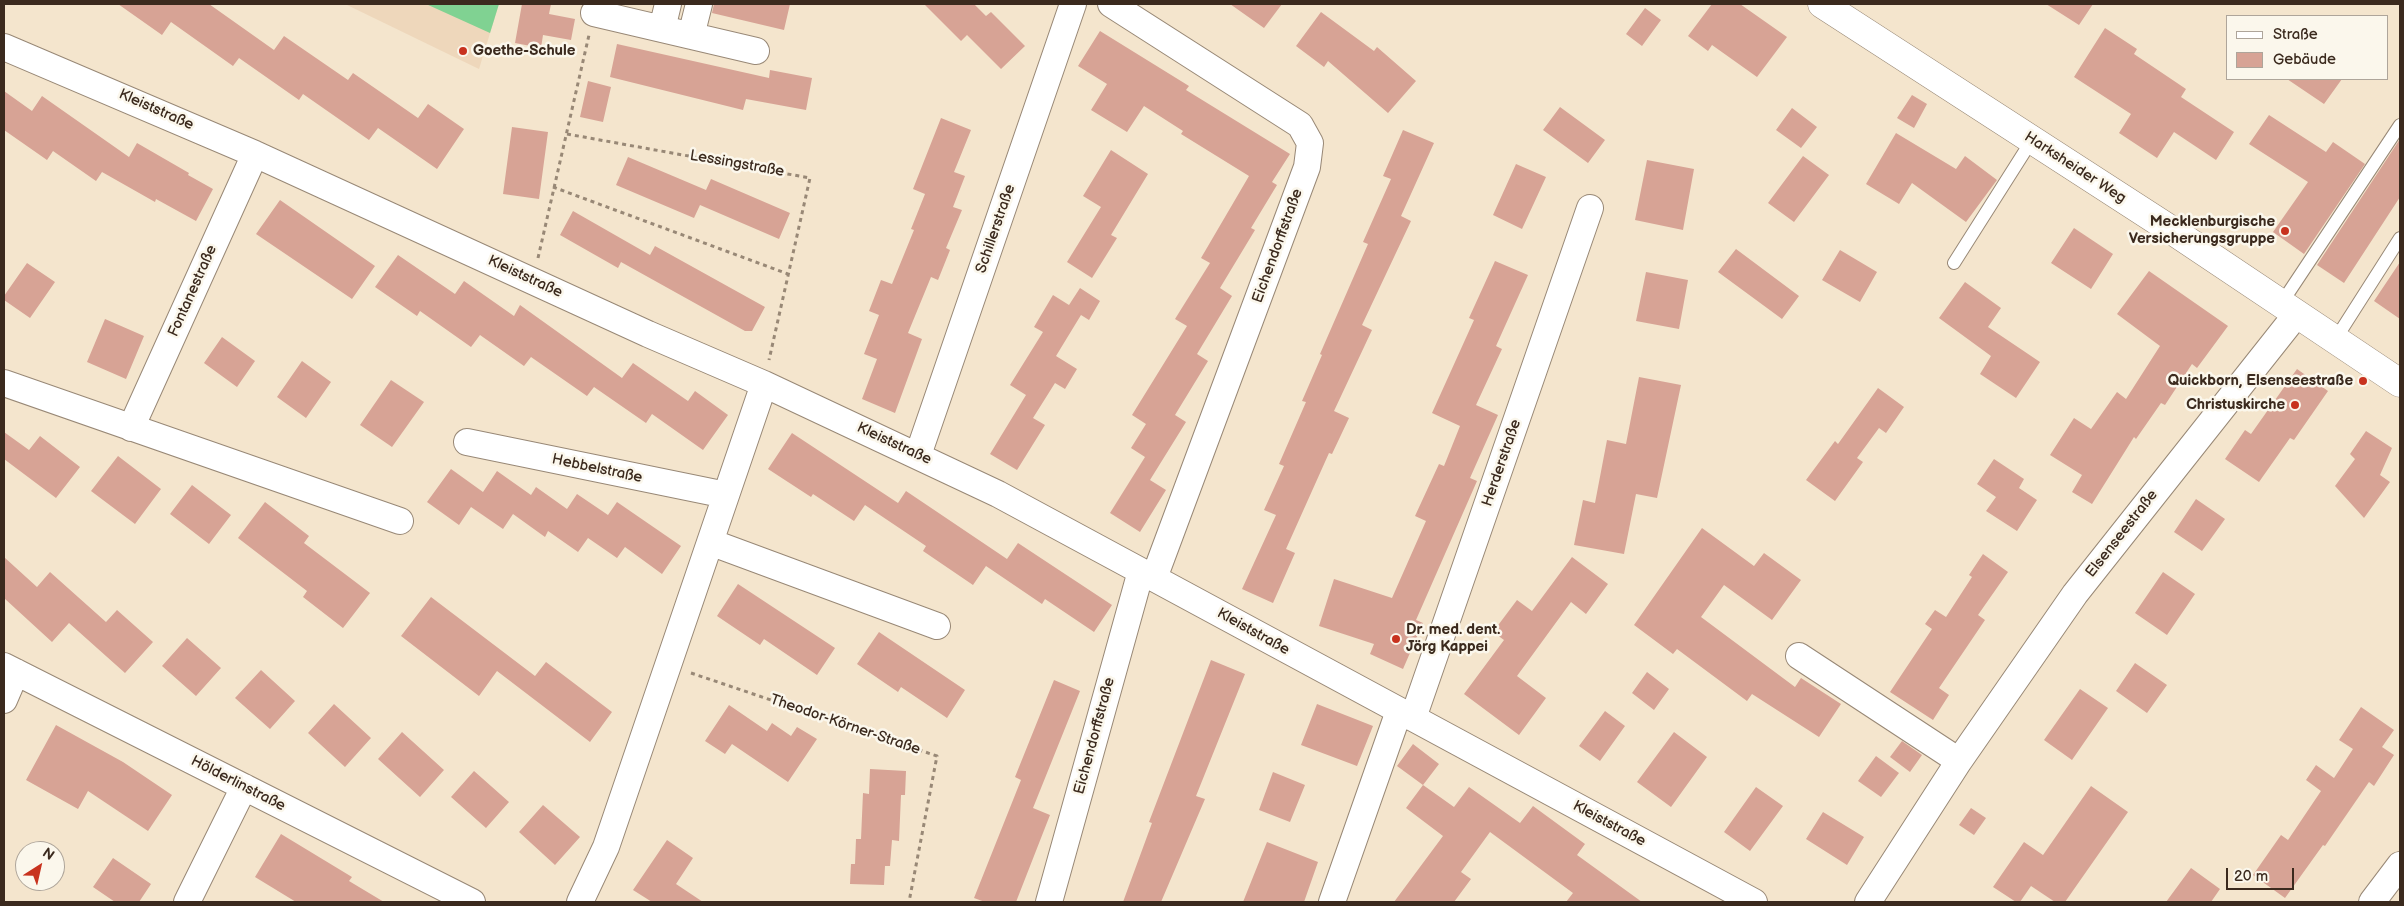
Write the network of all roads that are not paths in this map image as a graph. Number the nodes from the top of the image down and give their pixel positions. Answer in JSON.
{"nodes":[{"id":1,"x":668,"y":4,"type":"edge"},
{"id":2,"x":699,"y":4,"type":"edge"},
{"id":3,"x":1073,"y":4,"type":"edge"},
{"id":4,"x":1111,"y":4,"type":"edge"},
{"id":5,"x":1822,"y":4,"type":"edge"},
{"id":6,"x":594,"y":13,"type":"road end"},
{"id":7,"x":662,"y":29,"type":"junction"},
{"id":8,"x":691,"y":36,"type":"junction"},
{"id":9,"x":4,"y":47,"type":"edge"},
{"id":10,"x":756,"y":51,"type":"dead end"},
{"id":11,"x":2400,"y":125,"type":"edge"},
{"id":12,"x":2032,"y":140,"type":"junction"},
{"id":13,"x":255,"y":154,"type":"junction"},
{"id":14,"x":1590,"y":208,"type":"dead end"},
{"id":15,"x":2400,"y":238,"type":"edge"},
{"id":16,"x":1954,"y":263,"type":"dead end"},
{"id":17,"x":2288,"y":309,"type":"junction"},
{"id":18,"x":2335,"y":340,"type":"junction"},
{"id":19,"x":4,"y":383,"type":"edge"},
{"id":20,"x":2400,"y":383,"type":"edge"},
{"id":21,"x":764,"y":384,"type":"junction"},
{"id":22,"x":131,"y":428,"type":"junction"},
{"id":23,"x":467,"y":442,"type":"dead end"},
{"id":24,"x":918,"y":455,"type":"junction"},
{"id":25,"x":726,"y":495,"type":"junction"},
{"id":26,"x":400,"y":521,"type":"dead end"},
{"id":27,"x":710,"y":542,"type":"junction"},
{"id":28,"x":1147,"y":574,"type":"junction"},
{"id":29,"x":937,"y":626,"type":"dead end"},
{"id":30,"x":1799,"y":656,"type":"dead end"},
{"id":31,"x":10,"y":669,"type":"edge"},
{"id":32,"x":4,"y":700,"type":"edge"},
{"id":33,"x":1406,"y":715,"type":"junction"},
{"id":34,"x":1959,"y":761,"type":"junction"},
{"id":35,"x":244,"y":787,"type":"junction"},
{"id":36,"x":2400,"y":865,"type":"edge"},
{"id":37,"x":187,"y":902,"type":"edge"},
{"id":38,"x":472,"y":902,"type":"edge"},
{"id":39,"x":580,"y":902,"type":"edge"},
{"id":40,"x":1049,"y":902,"type":"edge"},
{"id":41,"x":1332,"y":902,"type":"edge"},
{"id":42,"x":1754,"y":902,"type":"edge"},
{"id":43,"x":1868,"y":902,"type":"edge"},
{"id":44,"x":2372,"y":902,"type":"edge"}],
"edges":[{"from":1,"to":7,"type":"street"},
{"from":2,"to":8,"type":"street"},
{"from":3,"to":24,"type":"street","name":"Schillerstraße"},
{"from":4,"to":28,"type":"street","name":"Eichendorffstraße"},
{"from":5,"to":12,"type":"main road","name":"Harksheider Weg"},
{"from":6,"to":7,"type":"street"},
{"from":7,"to":8,"type":"street"},
{"from":8,"to":10,"type":"street"},
{"from":9,"to":13,"type":"street","name":"Kleiststraße"},
{"from":11,"to":17,"type":"lane"},
{"from":12,"to":16,"type":"lane"},
{"from":12,"to":17,"type":"main road","name":"Harksheider Weg"},
{"from":13,"to":21,"type":"street","name":"Kleiststraße"},
{"from":13,"to":22,"type":"street","name":"Fontanestraße"},
{"from":14,"to":33,"type":"street","name":"Herderstraße"},
{"from":15,"to":18,"type":"lane"},
{"from":17,"to":18,"type":"main road","name":"Harksheider Weg"},
{"from":17,"to":34,"type":"street","name":"Elsenseestraße"},
{"from":18,"to":20,"type":"main road","name":"Harksheider Weg"},
{"from":19,"to":22,"type":"street"},
{"from":21,"to":24,"type":"street","name":"Kleiststraße"},
{"from":21,"to":25,"type":"street"},
{"from":22,"to":26,"type":"street"},
{"from":23,"to":25,"type":"street","name":"Hebbelstraße"},
{"from":24,"to":28,"type":"street","name":"Kleiststraße"},
{"from":25,"to":27,"type":"street"},
{"from":27,"to":29,"type":"street"},
{"from":27,"to":39,"type":"street"},
{"from":28,"to":33,"type":"street","name":"Kleiststraße"},
{"from":28,"to":40,"type":"street","name":"Eichendorffstraße"},
{"from":30,"to":34,"type":"street"},
{"from":31,"to":32,"type":"street"},
{"from":31,"to":35,"type":"street","name":"Hölderlinstraße"},
{"from":33,"to":41,"type":"street","name":"Herderstraße"},
{"from":33,"to":42,"type":"street","name":"Kleiststraße"},
{"from":34,"to":43,"type":"street","name":"Elsenseestraße"},
{"from":35,"to":37,"type":"street"},
{"from":35,"to":38,"type":"street","name":"Hölderlinstraße"},
{"from":36,"to":44,"type":"street"}]}
